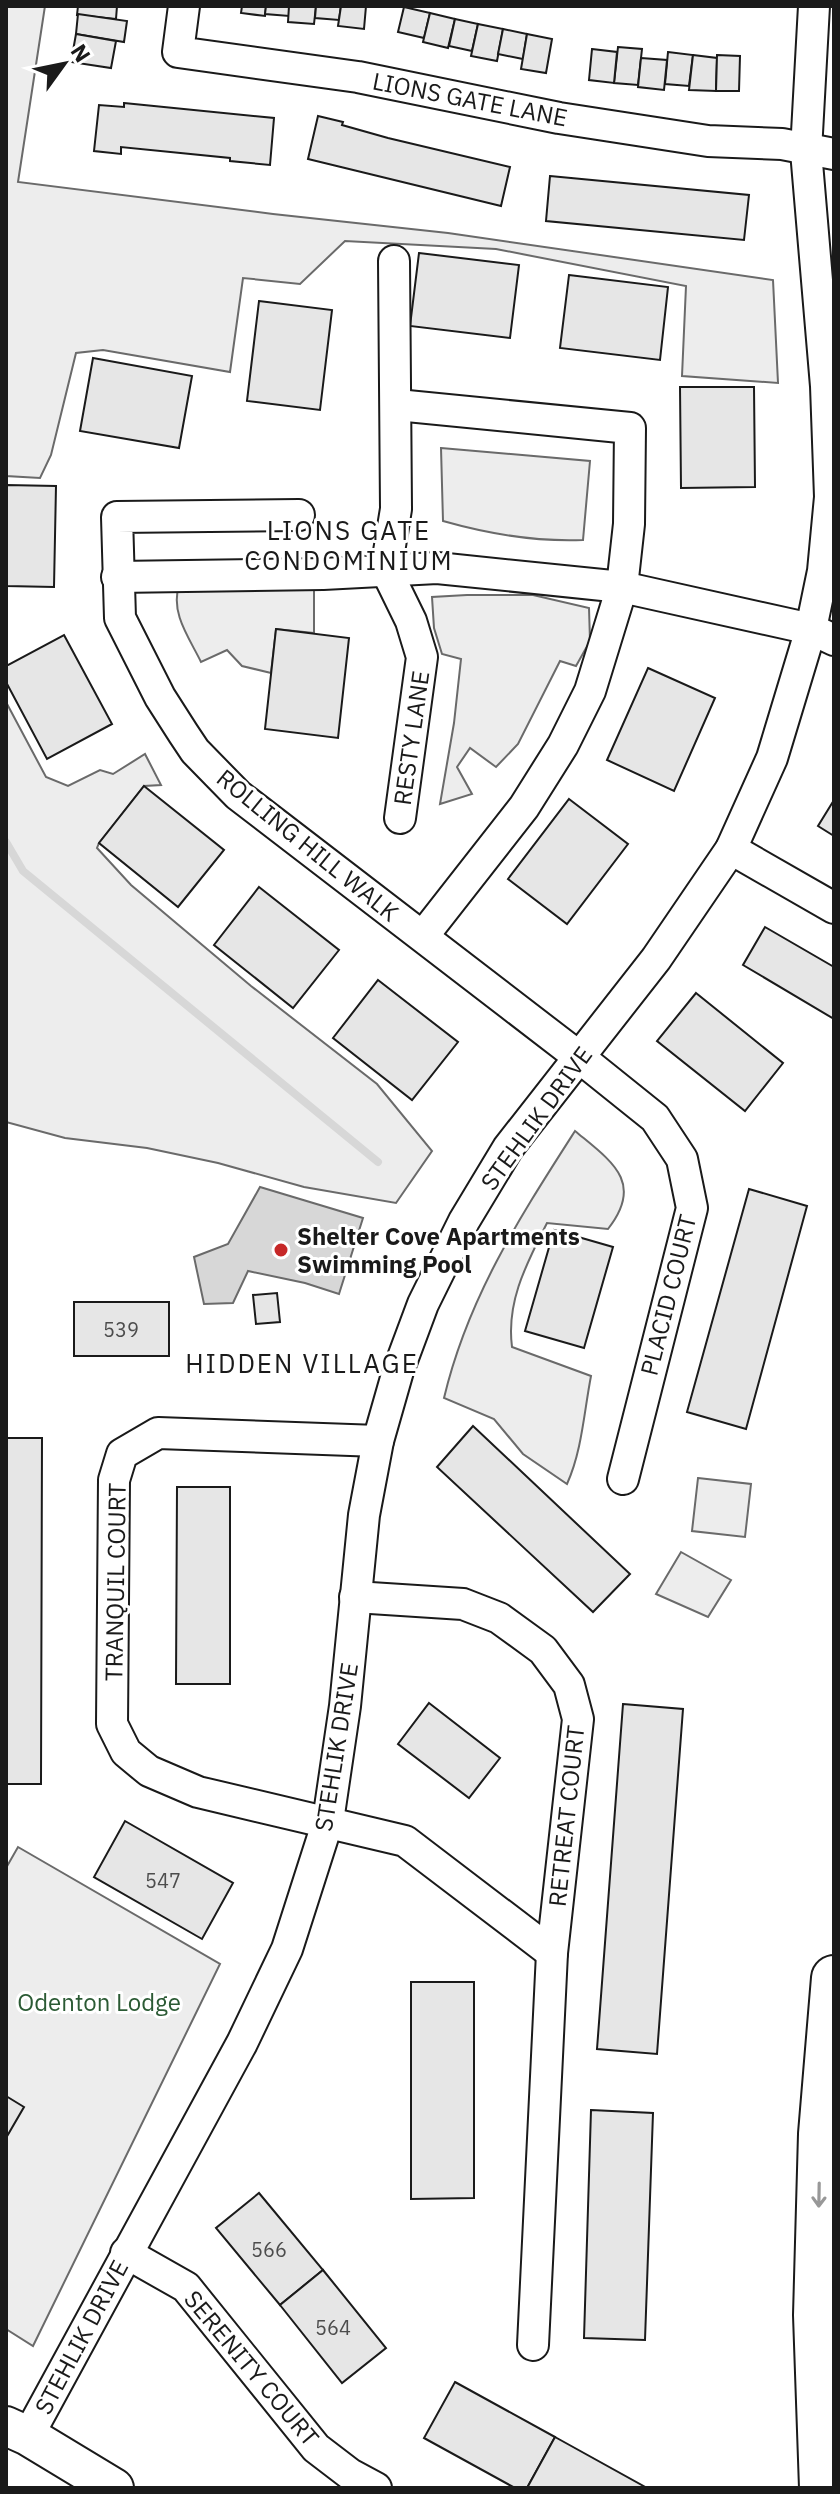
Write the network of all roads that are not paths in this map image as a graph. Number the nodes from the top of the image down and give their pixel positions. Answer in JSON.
{"nodes":[{"id":1,"x":184,"y":6,"type":"edge"},
{"id":2,"x":814,"y":6,"type":"edge"},
{"id":3,"x":820,"y":152,"type":"edge"},
{"id":4,"x":394,"y":261,"type":"dead end"},
{"id":5,"x":830,"y":386,"type":"edge"},
{"id":6,"x":397,"y":405,"type":"junction"},
{"id":7,"x":299,"y":515,"type":"dead end"},
{"id":8,"x":386,"y":570,"type":"junction"},
{"id":9,"x":117,"y":577,"type":"junction"},
{"id":10,"x":622,"y":587,"type":"junction"},
{"id":11,"x":823,"y":634,"type":"edge"},
{"id":12,"x":400,"y":818,"type":"dead end"},
{"id":13,"x":731,"y":849,"type":"junction"},
{"id":14,"x":834,"y":908,"type":"edge"},
{"id":15,"x":423,"y":936,"type":"junction"},
{"id":16,"x":579,"y":1057,"type":"junction"},
{"id":17,"x":378,"y":1441,"type":"junction"},
{"id":18,"x":623,"y":1479,"type":"dead end"},
{"id":19,"x":355,"y":1597,"type":"junction"},
{"id":20,"x":328,"y":1821,"type":"junction"},
{"id":21,"x":552,"y":1953,"type":"junction"},
{"id":22,"x":834,"y":1978,"type":"edge"},
{"id":23,"x":126,"y":2253,"type":"junction"},
{"id":24,"x":533,"y":2345,"type":"dead end"},
{"id":25,"x":17,"y":2431,"type":"edge"},
{"id":26,"x":114,"y":2488,"type":"edge"},
{"id":27,"x":376,"y":2488,"type":"edge"},
{"id":28,"x":822,"y":2488,"type":"edge"}],
"edges":[{"from":1,"to":3,"type":"street","name":"LIONS GATE LANE"},
{"from":2,"to":3,"type":"street","name":"STEHLIK DRIVE"},
{"from":3,"to":5,"type":"street","name":"STEHLIK DRIVE"},
{"from":4,"to":6,"type":"street"},
{"from":5,"to":11,"type":"street","name":"STEHLIK DRIVE"},
{"from":6,"to":8,"type":"street"},
{"from":6,"to":10,"type":"street"},
{"from":7,"to":9,"type":"street","name":"ROLLING HILL WALK"},
{"from":8,"to":9,"type":"street"},
{"from":8,"to":10,"type":"street"},
{"from":8,"to":12,"type":"street","name":"RESTY LANE"},
{"from":9,"to":15,"type":"street","name":"ROLLING HILL WALK"},
{"from":10,"to":11,"type":"street"},
{"from":10,"to":15,"type":"street"},
{"from":11,"to":13,"type":"street","name":"STEHLIK DRIVE"},
{"from":13,"to":14,"type":"street"},
{"from":13,"to":16,"type":"street","name":"STEHLIK DRIVE"},
{"from":15,"to":16,"type":"street","name":"ROLLING HILL WALK"},
{"from":16,"to":17,"type":"street","name":"STEHLIK DRIVE"},
{"from":16,"to":18,"type":"street","name":"PLACID COURT"},
{"from":17,"to":19,"type":"street","name":"STEHLIK DRIVE"},
{"from":17,"to":20,"type":"street","name":"TRANQUIL COURT"},
{"from":19,"to":20,"type":"street","name":"STEHLIK DRIVE"},
{"from":19,"to":21,"type":"street","name":"RETREAT COURT"},
{"from":20,"to":21,"type":"street","name":"RETREAT COURT"},
{"from":20,"to":23,"type":"street","name":"STEHLIK DRIVE"},
{"from":21,"to":24,"type":"street","name":"RETREAT COURT"},
{"from":22,"to":28,"type":"highway","one_way":true},
{"from":23,"to":25,"type":"street","name":"STEHLIK DRIVE"},
{"from":23,"to":27,"type":"street","name":"SERENITY COURT"},
{"from":25,"to":26,"type":"main road"}]}
